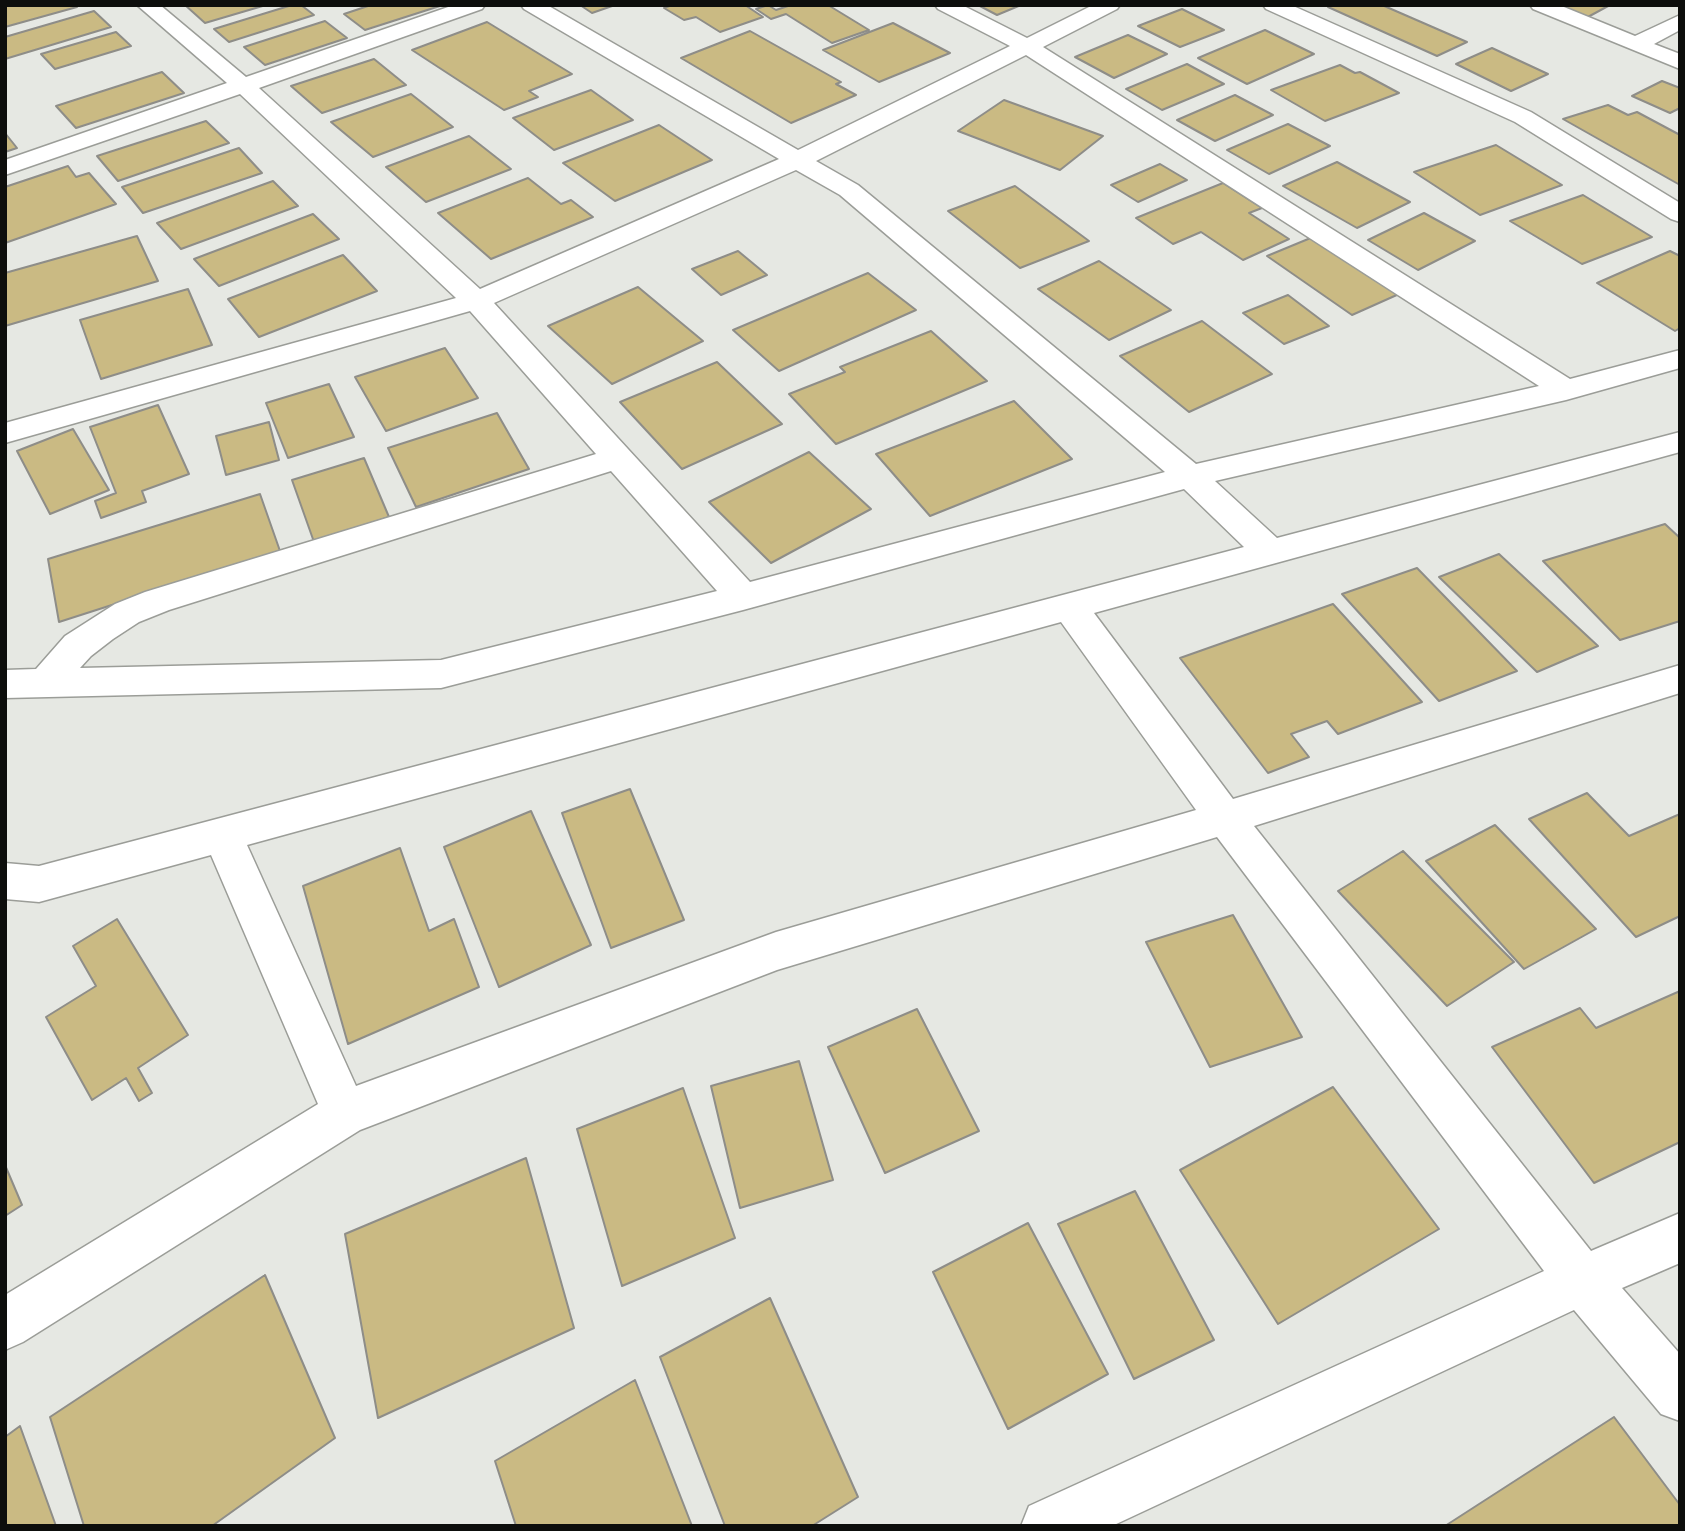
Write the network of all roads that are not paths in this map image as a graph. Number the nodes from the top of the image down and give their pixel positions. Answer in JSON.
{"nodes":[{"id":1,"x":146,"y":5,"type":"edge"},
{"id":2,"x":475,"y":5,"type":"edge"},
{"id":3,"x":531,"y":5,"type":"edge"},
{"id":4,"x":945,"y":5,"type":"edge"},
{"id":5,"x":1110,"y":5,"type":"edge"},
{"id":6,"x":1273,"y":5,"type":"edge"},
{"id":7,"x":1540,"y":5,"type":"edge"},
{"id":8,"x":1680,"y":21,"type":"edge"},
{"id":9,"x":1637,"y":44,"type":"junction"},
{"id":10,"x":1027,"y":46,"type":"junction"},
{"id":11,"x":1680,"y":62,"type":"edge"},
{"id":12,"x":245,"y":87,"type":"junction"},
{"id":13,"x":799,"y":160,"type":"junction"},
{"id":14,"x":5,"y":168,"type":"edge"},
{"id":15,"x":1680,"y":214,"type":"edge"},
{"id":16,"x":476,"y":301,"type":"junction"},
{"id":17,"x":1680,"y":359,"type":"edge"},
{"id":18,"x":1566,"y":390,"type":"junction"},
{"id":19,"x":9,"y":425,"type":"edge"},
{"id":20,"x":1680,"y":442,"type":"edge"},
{"id":21,"x":617,"y":458,"type":"junction"},
{"id":22,"x":1189,"y":476,"type":"junction"},
{"id":23,"x":1270,"y":552,"type":"junction"},
{"id":24,"x":743,"y":597,"type":"junction"},
{"id":25,"x":1069,"y":606,"type":"junction"},
{"id":26,"x":1680,"y":679,"type":"edge"},
{"id":27,"x":45,"y":683,"type":"junction"},
{"id":28,"x":5,"y":684,"type":"edge"},
{"id":29,"x":1226,"y":818,"type":"junction"},
{"id":30,"x":222,"y":835,"type":"junction"},
{"id":31,"x":5,"y":881,"type":"edge"},
{"id":32,"x":345,"y":1113,"type":"junction"},
{"id":33,"x":1680,"y":1238,"type":"edge"},
{"id":34,"x":1582,"y":1280,"type":"junction"},
{"id":35,"x":5,"y":1324,"type":"edge"},
{"id":36,"x":1680,"y":1395,"type":"edge"},
{"id":37,"x":1049,"y":1526,"type":"edge"}],
"edges":[{"from":1,"to":12,"type":"street"},
{"from":2,"to":12,"type":"street"},
{"from":3,"to":13,"type":"street"},
{"from":4,"to":10,"type":"street"},
{"from":5,"to":10,"type":"street"},
{"from":6,"to":15,"type":"street"},
{"from":7,"to":9,"type":"street"},
{"from":8,"to":9,"type":"street"},
{"from":9,"to":11,"type":"street"},
{"from":10,"to":13,"type":"street"},
{"from":10,"to":18,"type":"street"},
{"from":12,"to":14,"type":"street"},
{"from":12,"to":16,"type":"street"},
{"from":13,"to":16,"type":"street"},
{"from":13,"to":22,"type":"street"},
{"from":16,"to":19,"type":"street"},
{"from":16,"to":21,"type":"street"},
{"from":17,"to":18,"type":"street"},
{"from":18,"to":22,"type":"street"},
{"from":20,"to":23,"type":"street"},
{"from":21,"to":24,"type":"street"},
{"from":21,"to":27,"type":"street"},
{"from":22,"to":23,"type":"street"},
{"from":22,"to":24,"type":"street"},
{"from":23,"to":25,"type":"street"},
{"from":24,"to":27,"type":"street"},
{"from":25,"to":29,"type":"street"},
{"from":25,"to":30,"type":"street"},
{"from":26,"to":29,"type":"street"},
{"from":27,"to":28,"type":"street"},
{"from":29,"to":32,"type":"street"},
{"from":29,"to":34,"type":"street"},
{"from":30,"to":31,"type":"street"},
{"from":30,"to":32,"type":"street"},
{"from":32,"to":35,"type":"street"},
{"from":33,"to":34,"type":"street"},
{"from":34,"to":36,"type":"street"},
{"from":34,"to":37,"type":"street"}]}
